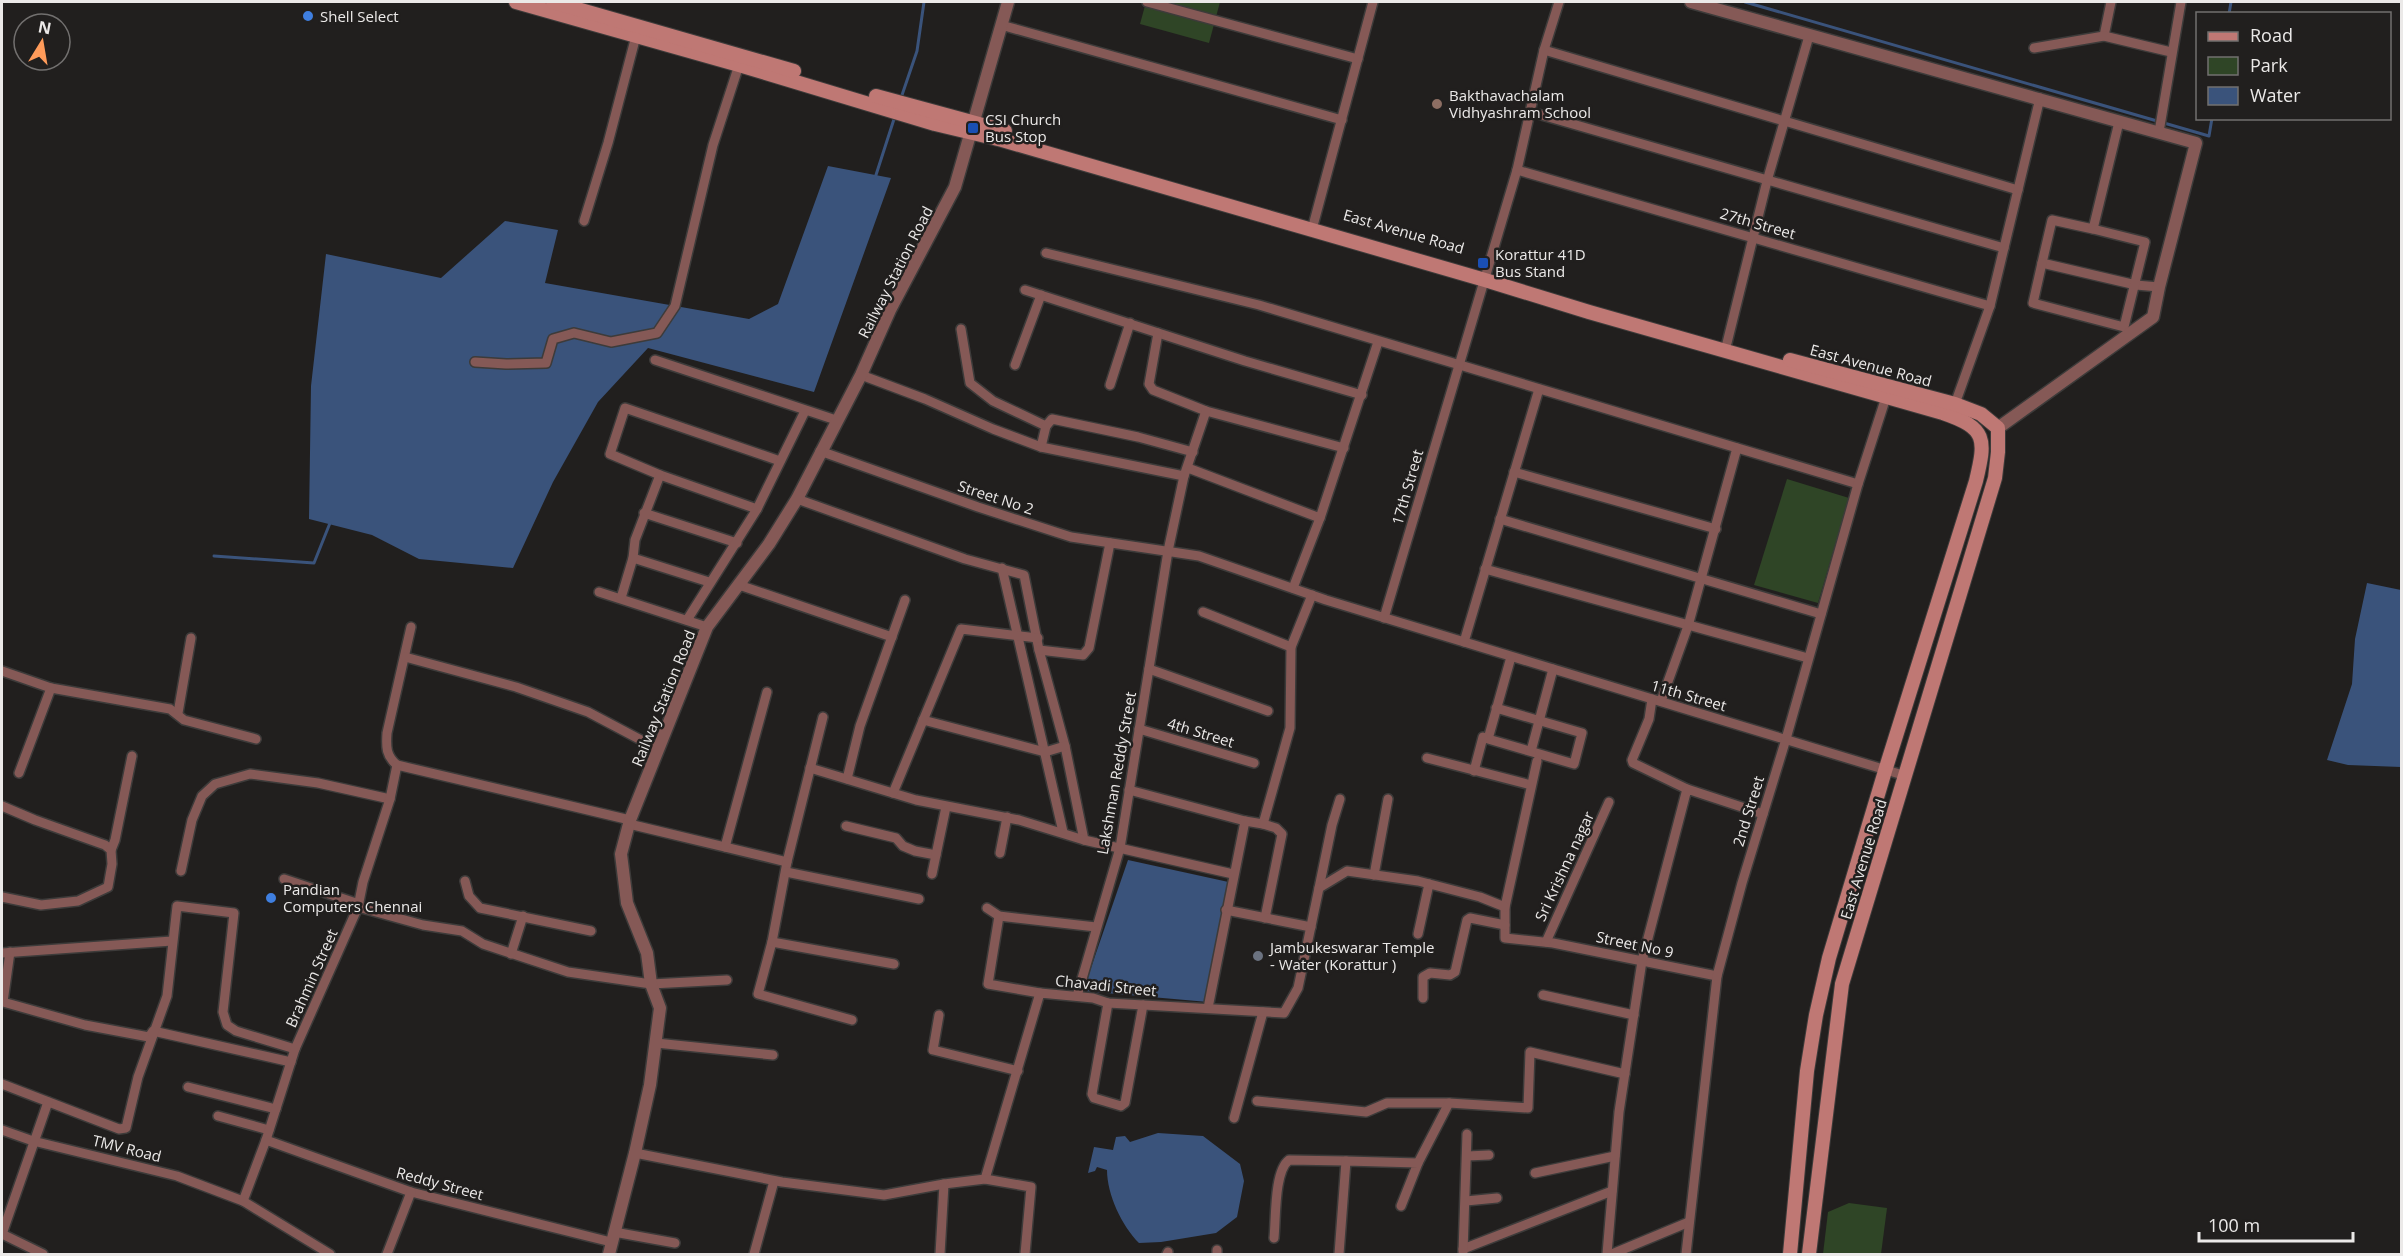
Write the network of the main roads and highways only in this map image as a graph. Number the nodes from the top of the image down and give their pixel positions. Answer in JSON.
{"nodes":[{"id":1,"x":516,"y":2,"type":"edge"},
{"id":2,"x":554,"y":4,"type":"edge"},
{"id":3,"x":875,"y":100,"type":"junction"},
{"id":4,"x":973,"y":128,"type":"junction"},
{"id":5,"x":1486,"y":276,"type":"junction"},
{"id":6,"x":1888,"y":392,"type":"junction"},
{"id":7,"x":1976,"y":481,"type":"junction"},
{"id":8,"x":1992,"y":486,"type":"junction"},
{"id":9,"x":1790,"y":1254,"type":"edge"},
{"id":10,"x":1809,"y":1254,"type":"edge"}],
"edges":[{"from":1,"to":2,"type":"main road"},
{"from":2,"to":3,"type":"main road"},
{"from":2,"to":3,"type":"main road"},
{"from":3,"to":4,"type":"main road","name":"East Avenue Road"},
{"from":4,"to":5,"type":"main road","name":"East Avenue Road"},
{"from":4,"to":5,"type":"main road","name":"East Avenue Road"},
{"from":5,"to":6,"type":"main road","name":"East Avenue Road"},
{"from":5,"to":6,"type":"main road","name":"East Avenue Road"},
{"from":6,"to":7,"type":"main road","name":"East Avenue Road"},
{"from":6,"to":8,"type":"main road","name":"East Avenue Road"},
{"from":7,"to":8,"type":"main road"},
{"from":7,"to":9,"type":"main road","name":"East Avenue Road"},
{"from":8,"to":10,"type":"main road","name":"East Avenue Road"}]}
